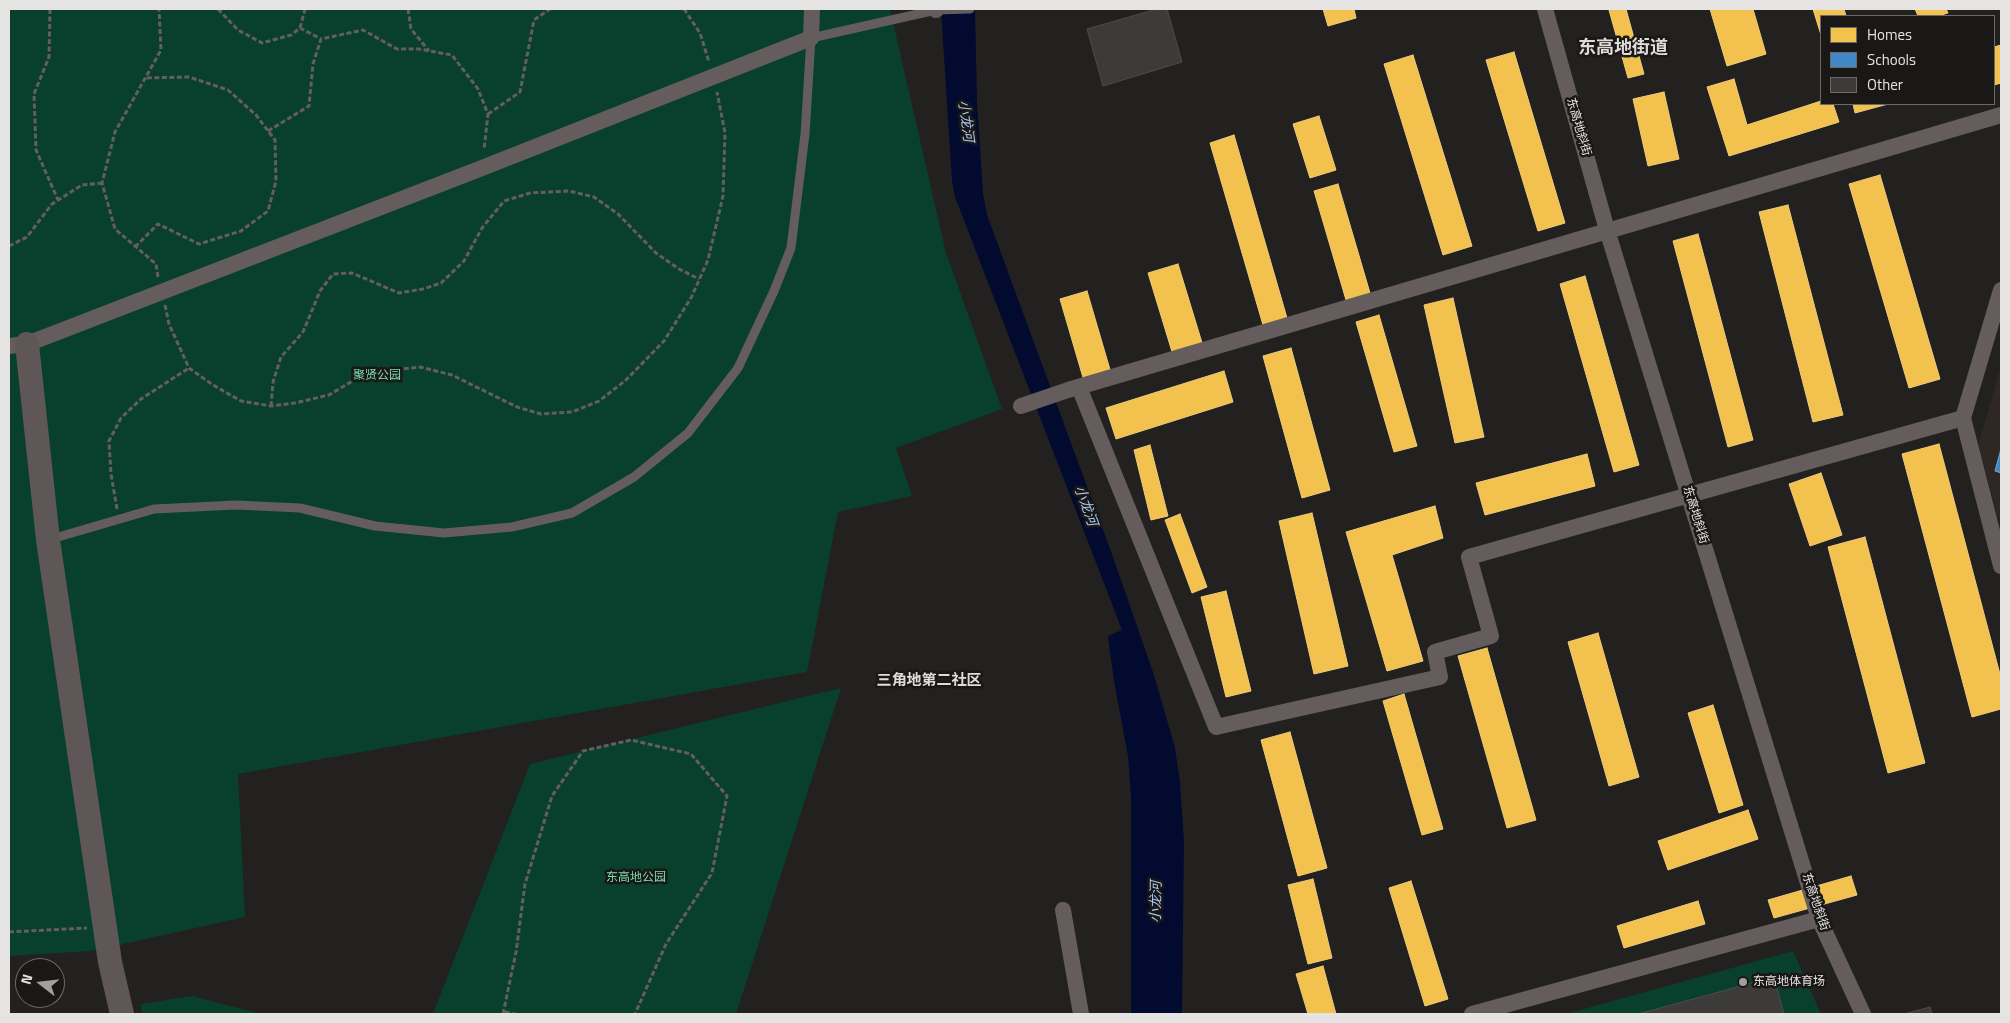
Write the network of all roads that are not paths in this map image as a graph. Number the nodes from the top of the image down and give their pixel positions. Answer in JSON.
{"nodes":[{"id":1,"x":812,"y":9,"type":"edge"},
{"id":2,"x":969,"y":9,"type":"edge"},
{"id":3,"x":1545,"y":9,"type":"edge"},
{"id":4,"x":936,"y":10,"type":"edge"},
{"id":5,"x":811,"y":38,"type":"junction"},
{"id":6,"x":2001,"y":115,"type":"edge"},
{"id":7,"x":1607,"y":230,"type":"junction"},
{"id":8,"x":2001,"y":290,"type":"edge"},
{"id":9,"x":18,"y":345,"type":"edge"},
{"id":10,"x":1074,"y":388,"type":"junction"},
{"id":11,"x":1021,"y":406,"type":"dead end"},
{"id":12,"x":1963,"y":418,"type":"junction"},
{"id":13,"x":1689,"y":495,"type":"junction"},
{"id":14,"x":48,"y":540,"type":"junction"},
{"id":15,"x":2001,"y":566,"type":"edge"},
{"id":16,"x":1063,"y":910,"type":"dead end"},
{"id":17,"x":1819,"y":919,"type":"junction"},
{"id":18,"x":122,"y":1014,"type":"edge"},
{"id":19,"x":1082,"y":1014,"type":"edge"},
{"id":20,"x":1472,"y":1014,"type":"edge"},
{"id":21,"x":1863,"y":1014,"type":"edge"}],
"edges":[{"from":1,"to":5,"type":"street"},
{"from":2,"to":4,"type":"lane"},
{"from":3,"to":7,"type":"street","name":"东高地斜街"},
{"from":4,"to":5,"type":"lane"},
{"from":5,"to":9,"type":"street"},
{"from":5,"to":14,"type":"lane"},
{"from":6,"to":7,"type":"street"},
{"from":7,"to":10,"type":"street"},
{"from":7,"to":13,"type":"street","name":"东高地斜街"},
{"from":8,"to":12,"type":"street"},
{"from":9,"to":14,"type":"street"},
{"from":10,"to":11,"type":"street"},
{"from":10,"to":13,"type":"street"},
{"from":12,"to":13,"type":"street"},
{"from":12,"to":15,"type":"street"},
{"from":13,"to":17,"type":"street","name":"东高地斜街"},
{"from":14,"to":18,"type":"street"},
{"from":16,"to":19,"type":"street"},
{"from":17,"to":20,"type":"street"},
{"from":17,"to":21,"type":"street","name":"东高地斜街"}]}
